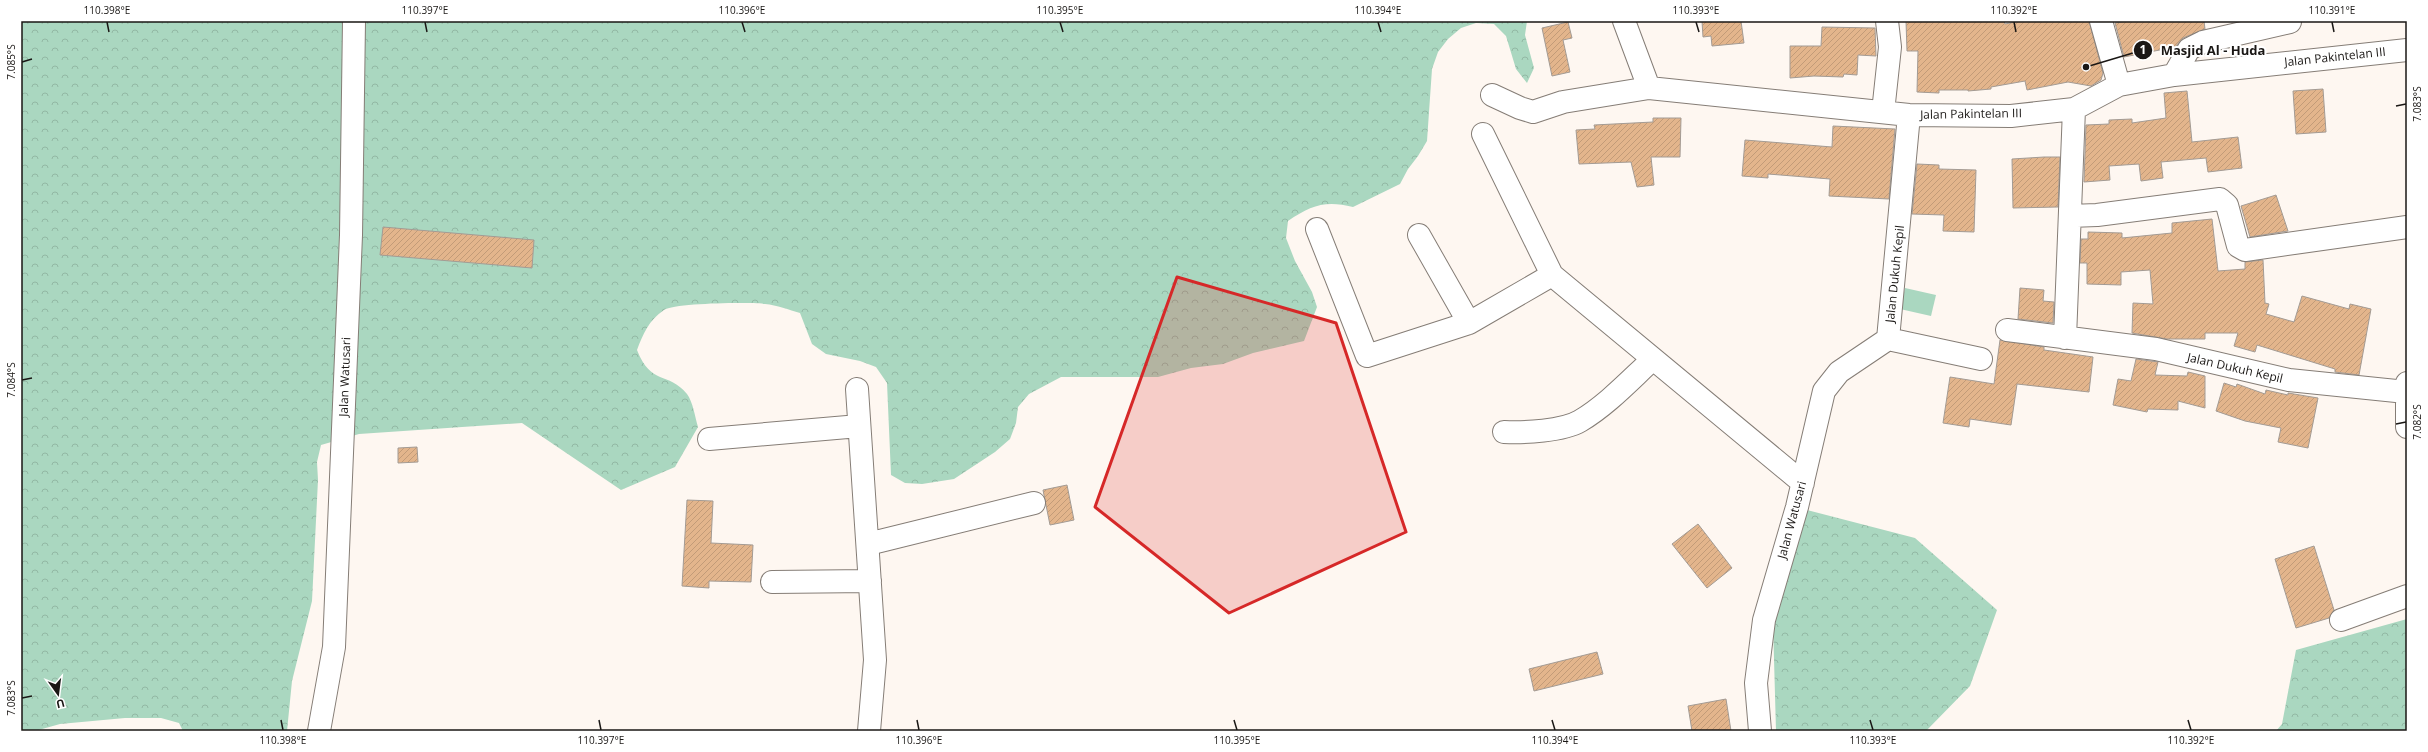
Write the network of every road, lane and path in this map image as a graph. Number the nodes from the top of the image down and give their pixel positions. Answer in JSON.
{"nodes":[{"id":1,"x":354,"y":21,"type":"edge"},
{"id":2,"x":1624,"y":21,"type":"edge"},
{"id":3,"x":1887,"y":21,"type":"edge"},
{"id":4,"x":2101,"y":21,"type":"edge"},
{"id":5,"x":2290,"y":22,"type":"dead end"},
{"id":6,"x":2407,"y":50,"type":"edge"},
{"id":7,"x":2174,"y":74,"type":"junction"},
{"id":8,"x":2119,"y":85,"type":"junction"},
{"id":9,"x":1649,"y":88,"type":"junction"},
{"id":10,"x":1492,"y":95,"type":"dead end"},
{"id":11,"x":2074,"y":109,"type":"junction"},
{"id":12,"x":1883,"y":112,"type":"junction"},
{"id":13,"x":1909,"y":115,"type":"junction"},
{"id":14,"x":1483,"y":134,"type":"dead end"},
{"id":15,"x":2070,"y":216,"type":"junction"},
{"id":16,"x":2407,"y":228,"type":"edge"},
{"id":17,"x":1317,"y":229,"type":"dead end"},
{"id":18,"x":1420,"y":235,"type":"dead end"},
{"id":19,"x":1552,"y":275,"type":"junction"},
{"id":20,"x":1469,"y":323,"type":"junction"},
{"id":21,"x":2007,"y":330,"type":"dead end"},
{"id":22,"x":2065,"y":338,"type":"junction"},
{"id":23,"x":1888,"y":340,"type":"junction"},
{"id":24,"x":1981,"y":358,"type":"dead end"},
{"id":25,"x":1653,"y":359,"type":"junction"},
{"id":26,"x":2406,"y":387,"type":"edge"},
{"id":27,"x":857,"y":389,"type":"dead end"},
{"id":28,"x":859,"y":426,"type":"junction"},
{"id":29,"x":2407,"y":427,"type":"edge"},
{"id":30,"x":1504,"y":432,"type":"dead end"},
{"id":31,"x":709,"y":439,"type":"dead end"},
{"id":32,"x":1803,"y":483,"type":"junction"},
{"id":33,"x":1034,"y":503,"type":"dead end"},
{"id":34,"x":868,"y":544,"type":"junction"},
{"id":35,"x":870,"y":581,"type":"junction"},
{"id":36,"x":772,"y":582,"type":"dead end"},
{"id":37,"x":2407,"y":596,"type":"edge"},
{"id":38,"x":2341,"y":620,"type":"dead end"},
{"id":39,"x":318,"y":731,"type":"edge"},
{"id":40,"x":869,"y":731,"type":"edge"},
{"id":41,"x":1760,"y":731,"type":"edge"}],
"edges":[{"from":1,"to":39,"type":"street","name":"Jalan Watusari"},
{"from":2,"to":9,"type":"street"},
{"from":3,"to":12,"type":"street"},
{"from":4,"to":8,"type":"street"},
{"from":5,"to":7,"type":"street"},
{"from":6,"to":7,"type":"street","name":"Jalan Pakintelan III"},
{"from":7,"to":8,"type":"street","name":"Jalan Pakintelan III"},
{"from":8,"to":11,"type":"street","name":"Jalan Pakintelan III"},
{"from":9,"to":10,"type":"street","name":"Jalan Pakintelan III"},
{"from":9,"to":12,"type":"street","name":"Jalan Pakintelan III"},
{"from":11,"to":13,"type":"street","name":"Jalan Pakintelan III"},
{"from":11,"to":15,"type":"street"},
{"from":12,"to":13,"type":"street","name":"Jalan Pakintelan III"},
{"from":13,"to":23,"type":"street","name":"Jalan Dukuh Kepil"},
{"from":14,"to":19,"type":"street"},
{"from":15,"to":16,"type":"street"},
{"from":15,"to":22,"type":"street"},
{"from":17,"to":20,"type":"street"},
{"from":18,"to":20,"type":"street"},
{"from":19,"to":20,"type":"street"},
{"from":19,"to":25,"type":"street"},
{"from":21,"to":22,"type":"street","name":"Jalan Dukuh Kepil"},
{"from":22,"to":26,"type":"street","name":"Jalan Dukuh Kepil"},
{"from":23,"to":24,"type":"street","name":"Jalan Dukuh Kepil"},
{"from":23,"to":32,"type":"street","name":"Jalan Watusari"},
{"from":25,"to":30,"type":"street"},
{"from":25,"to":32,"type":"street"},
{"from":26,"to":29,"type":"street","name":"Jalan Dukuh Kepil"},
{"from":27,"to":28,"type":"street"},
{"from":28,"to":31,"type":"street"},
{"from":28,"to":34,"type":"street"},
{"from":32,"to":41,"type":"street","name":"Jalan Watusari"},
{"from":33,"to":34,"type":"street"},
{"from":34,"to":35,"type":"street"},
{"from":35,"to":36,"type":"street"},
{"from":35,"to":40,"type":"street"},
{"from":37,"to":38,"type":"street"}]}
